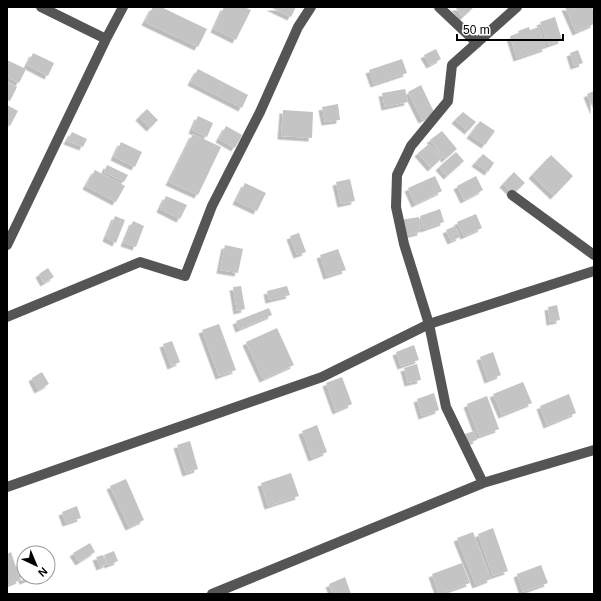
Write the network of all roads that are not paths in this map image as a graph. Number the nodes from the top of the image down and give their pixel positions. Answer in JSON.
{"nodes":[{"id":1,"x":41,"y":7,"type":"edge"},
{"id":2,"x":123,"y":7,"type":"edge"},
{"id":3,"x":311,"y":7,"type":"edge"},
{"id":4,"x":439,"y":7,"type":"edge"},
{"id":5,"x":517,"y":7,"type":"edge"},
{"id":6,"x":106,"y":39,"type":"junction"},
{"id":7,"x":477,"y":43,"type":"junction"},
{"id":8,"x":512,"y":195,"type":"dead end"},
{"id":9,"x":7,"y":245,"type":"edge"},
{"id":10,"x":594,"y":254,"type":"edge"},
{"id":11,"x":594,"y":271,"type":"edge"},
{"id":12,"x":7,"y":317,"type":"edge"},
{"id":13,"x":429,"y":324,"type":"junction"},
{"id":14,"x":594,"y":450,"type":"edge"},
{"id":15,"x":483,"y":483,"type":"junction"},
{"id":16,"x":7,"y":486,"type":"edge"},
{"id":17,"x":212,"y":594,"type":"edge"}],
"edges":[{"from":1,"to":6,"type":"street"},
{"from":2,"to":6,"type":"street"},
{"from":3,"to":12,"type":"street"},
{"from":4,"to":7,"type":"street"},
{"from":5,"to":7,"type":"street"},
{"from":6,"to":9,"type":"street"},
{"from":7,"to":13,"type":"street"},
{"from":8,"to":10,"type":"street"},
{"from":11,"to":13,"type":"street"},
{"from":13,"to":15,"type":"street"},
{"from":13,"to":16,"type":"street"},
{"from":14,"to":15,"type":"street"},
{"from":15,"to":17,"type":"street"}]}
